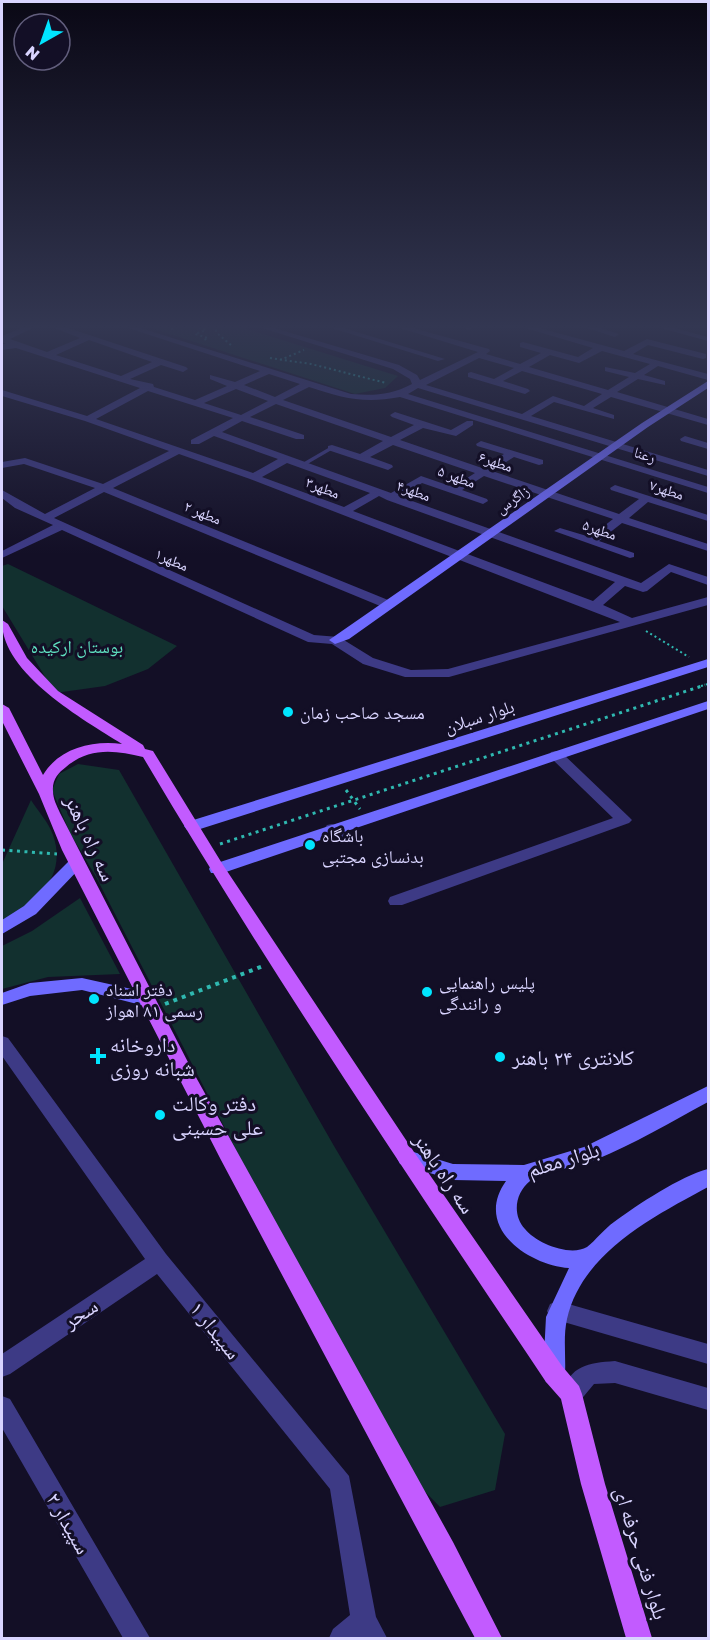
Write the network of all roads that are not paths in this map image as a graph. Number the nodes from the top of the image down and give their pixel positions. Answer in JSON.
{"nodes":[{"id":1,"x":30,"y":402,"type":"edge"},
{"id":2,"x":121,"y":402,"type":"edge"},
{"id":3,"x":198,"y":402,"type":"edge"},
{"id":4,"x":272,"y":402,"type":"edge"},
{"id":5,"x":279,"y":402,"type":"edge"},
{"id":6,"x":444,"y":402,"type":"edge"},
{"id":7,"x":482,"y":402,"type":"edge"},
{"id":8,"x":549,"y":402,"type":"edge"},
{"id":9,"x":561,"y":402,"type":"edge"},
{"id":10,"x":597,"y":402,"type":"edge"},
{"id":11,"x":637,"y":402,"type":"edge"},
{"id":12,"x":682,"y":402,"type":"edge"},
{"id":13,"x":585,"y":409,"type":"junction"},
{"id":14,"x":668,"y":411,"type":"junction"},
{"id":15,"x":395,"y":415,"type":"dead end"},
{"id":16,"x":318,"y":416,"type":"junction"},
{"id":17,"x":525,"y":416,"type":"junction"},
{"id":18,"x":243,"y":417,"type":"junction"},
{"id":19,"x":611,"y":417,"type":"dead end"},
{"id":20,"x":88,"y":419,"type":"junction"},
{"id":21,"x":307,"y":422,"type":"dead end"},
{"id":22,"x":708,"y":422,"type":"edge"},
{"id":23,"x":470,"y":423,"type":"dead end"},
{"id":24,"x":422,"y":424,"type":"junction"},
{"id":25,"x":212,"y":432,"type":"junction"},
{"id":26,"x":298,"y":432,"type":"dead end"},
{"id":27,"x":499,"y":432,"type":"dead end"},
{"id":28,"x":685,"y":439,"type":"dead end"},
{"id":29,"x":392,"y":441,"type":"junction"},
{"id":30,"x":195,"y":442,"type":"dead end"},
{"id":31,"x":617,"y":445,"type":"junction"},
{"id":32,"x":708,"y":446,"type":"edge"},
{"id":33,"x":332,"y":448,"type":"joint"},
{"id":34,"x":179,"y":450,"type":"junction"},
{"id":35,"x":512,"y":454,"type":"junction"},
{"id":36,"x":601,"y":456,"type":"junction"},
{"id":37,"x":361,"y":458,"type":"junction"},
{"id":38,"x":286,"y":459,"type":"junction"},
{"id":39,"x":540,"y":462,"type":"dead end"},
{"id":40,"x":2,"y":465,"type":"edge"},
{"id":41,"x":302,"y":465,"type":"junction"},
{"id":42,"x":388,"y":467,"type":"dead end"},
{"id":43,"x":483,"y":472,"type":"junction"},
{"id":44,"x":708,"y":473,"type":"edge"},
{"id":45,"x":254,"y":477,"type":"junction"},
{"id":46,"x":104,"y":488,"type":"junction"},
{"id":47,"x":615,"y":488,"type":"dead end"},
{"id":48,"x":708,"y":490,"type":"edge"},
{"id":49,"x":453,"y":491,"type":"junction"},
{"id":50,"x":2,"y":493,"type":"edge"},
{"id":51,"x":377,"y":493,"type":"junction"},
{"id":52,"x":547,"y":494,"type":"junction"},
{"id":53,"x":391,"y":498,"type":"junction"},
{"id":54,"x":647,"y":498,"type":"junction"},
{"id":55,"x":483,"y":501,"type":"dead end"},
{"id":56,"x":345,"y":511,"type":"junction"},
{"id":57,"x":45,"y":518,"type":"junction"},
{"id":58,"x":708,"y":518,"type":"edge"},
{"id":59,"x":621,"y":519,"type":"junction"},
{"id":60,"x":62,"y":525,"type":"junction"},
{"id":61,"x":560,"y":531,"type":"dead end"},
{"id":62,"x":489,"y":534,"type":"junction"},
{"id":63,"x":592,"y":541,"type":"junction"},
{"id":64,"x":708,"y":548,"type":"edge"},
{"id":65,"x":2,"y":555,"type":"edge"},
{"id":66,"x":460,"y":555,"type":"junction"},
{"id":67,"x":618,"y":565,"type":"junction"},
{"id":68,"x":623,"y":581,"type":"junction"},
{"id":69,"x":708,"y":581,"type":"edge"},
{"id":70,"x":708,"y":601,"type":"edge"},
{"id":71,"x":389,"y":605,"type":"junction"},
{"id":72,"x":595,"y":606,"type":"junction"},
{"id":73,"x":630,"y":622,"type":"junction"},
{"id":74,"x":2,"y":624,"type":"edge"},
{"id":75,"x":335,"y":640,"type":"junction"},
{"id":76,"x":705,"y":664,"type":"edge"},
{"id":77,"x":708,"y":705,"type":"edge"},
{"id":78,"x":2,"y":708,"type":"edge"},
{"id":79,"x":148,"y":754,"type":"junction"},
{"id":80,"x":556,"y":755,"type":"junction"},
{"id":81,"x":44,"y":791,"type":"junction"},
{"id":82,"x":192,"y":826,"type":"junction"},
{"id":83,"x":74,"y":858,"type":"junction"},
{"id":84,"x":217,"y":869,"type":"junction"},
{"id":85,"x":396,"y":901,"type":"dead end"},
{"id":86,"x":2,"y":928,"type":"edge"},
{"id":87,"x":2,"y":999,"type":"edge"},
{"id":88,"x":148,"y":1004,"type":"junction"},
{"id":89,"x":2,"y":1043,"type":"edge"},
{"id":90,"x":708,"y":1094,"type":"edge"},
{"id":91,"x":407,"y":1158,"type":"junction"},
{"id":92,"x":524,"y":1173,"type":"junction"},
{"id":93,"x":708,"y":1177,"type":"edge"},
{"id":94,"x":587,"y":1257,"type":"junction"},
{"id":95,"x":159,"y":1261,"type":"junction"},
{"id":96,"x":558,"y":1311,"type":"junction"},
{"id":97,"x":708,"y":1354,"type":"edge"},
{"id":98,"x":2,"y":1366,"type":"edge"},
{"id":99,"x":554,"y":1374,"type":"junction"},
{"id":100,"x":571,"y":1394,"type":"junction"},
{"id":101,"x":708,"y":1399,"type":"edge"},
{"id":102,"x":2,"y":1407,"type":"edge"},
{"id":103,"x":593,"y":1484,"type":"joint"},
{"id":104,"x":369,"y":1629,"type":"edge"},
{"id":105,"x":137,"y":1638,"type":"edge"},
{"id":106,"x":342,"y":1638,"type":"edge"},
{"id":107,"x":489,"y":1638,"type":"edge"},
{"id":108,"x":639,"y":1638,"type":"edge"}],
"edges":[{"from":1,"to":20,"type":"street","name":"مطهر۳"},
{"from":2,"to":20,"type":"street"},
{"from":3,"to":18,"type":"street"},
{"from":4,"to":18,"type":"street"},
{"from":5,"to":16,"type":"street","name":"مطهر۶"},
{"from":6,"to":36,"type":"street","name":"رعنا"},
{"from":7,"to":17,"type":"street","name":"رعنا"},
{"from":8,"to":17,"type":"street"},
{"from":9,"to":13,"type":"street"},
{"from":10,"to":13,"type":"street"},
{"from":11,"to":14,"type":"street"},
{"from":12,"to":14,"type":"street","name":"زاگرس"},
{"from":13,"to":19,"type":"street"},
{"from":14,"to":22,"type":"street"},
{"from":14,"to":31,"type":"street","name":"زاگرس"},
{"from":15,"to":24,"type":"street"},
{"from":16,"to":21,"type":"street"},
{"from":16,"to":29,"type":"street","name":"مطهر۶"},
{"from":17,"to":31,"type":"street","name":"رعنا"},
{"from":18,"to":25,"type":"street"},
{"from":18,"to":26,"type":"street"},
{"from":20,"to":34,"type":"street","name":"مطهر۳"},
{"from":23,"to":24,"type":"street"},
{"from":24,"to":29,"type":"street"},
{"from":25,"to":30,"type":"street"},
{"from":25,"to":38,"type":"street","name":"مطهر۴"},
{"from":27,"to":35,"type":"street"},
{"from":28,"to":32,"type":"street"},
{"from":29,"to":37,"type":"street"},
{"from":29,"to":43,"type":"street","name":"مطهر۶"},
{"from":31,"to":36,"type":"street","name":"زاگرس"},
{"from":31,"to":44,"type":"street","name":"رعنا"},
{"from":33,"to":37,"type":"street"},
{"from":33,"to":41,"type":"lane"},
{"from":34,"to":45,"type":"street","name":"مطهر۳"},
{"from":34,"to":46,"type":"street"},
{"from":35,"to":39,"type":"street"},
{"from":35,"to":43,"type":"street"},
{"from":36,"to":48,"type":"street","name":"رعنا"},
{"from":36,"to":52,"type":"street","name":"زاگرس"},
{"from":37,"to":42,"type":"street"},
{"from":38,"to":41,"type":"street","name":"مطهر۴"},
{"from":38,"to":45,"type":"street"},
{"from":40,"to":46,"type":"street","name":"مطهر ۲"},
{"from":41,"to":51,"type":"street","name":"مطهر۴"},
{"from":43,"to":49,"type":"street"},
{"from":43,"to":52,"type":"street","name":"مطهر۶"},
{"from":45,"to":56,"type":"street","name":"مطهر۳"},
{"from":46,"to":57,"type":"street"},
{"from":46,"to":71,"type":"street","name":"مطهر ۲"},
{"from":47,"to":54,"type":"street","name":"مطهر۷"},
{"from":49,"to":53,"type":"street","name":"مطهر ۵"},
{"from":49,"to":55,"type":"street","name":"مطهر ۵"},
{"from":50,"to":57,"type":"street","name":"مطهر۱"},
{"from":51,"to":53,"type":"street","name":"مطهر۴"},
{"from":51,"to":56,"type":"street"},
{"from":52,"to":59,"type":"street","name":"مطهر۶"},
{"from":52,"to":62,"type":"street","name":"زاگرس"},
{"from":53,"to":62,"type":"street","name":"مطهر۴"},
{"from":54,"to":58,"type":"street","name":"مطهر۷"},
{"from":54,"to":59,"type":"street"},
{"from":56,"to":66,"type":"street","name":"مطهر۳"},
{"from":57,"to":60,"type":"street","name":"مطهر۱"},
{"from":59,"to":63,"type":"street"},
{"from":59,"to":64,"type":"street","name":"مطهر۶"},
{"from":60,"to":65,"type":"street"},
{"from":60,"to":75,"type":"street","name":"مطهر۱"},
{"from":61,"to":63,"type":"street","name":"مطهر۵"},
{"from":62,"to":66,"type":"street","name":"زاگرس"},
{"from":62,"to":67,"type":"street","name":"مطهر۴"},
{"from":63,"to":67,"type":"street","name":"مطهر۵"},
{"from":66,"to":71,"type":"street","name":"زاگرس"},
{"from":66,"to":72,"type":"street","name":"مطهر۳"},
{"from":67,"to":68,"type":"street"},
{"from":68,"to":69,"type":"street"},
{"from":68,"to":72,"type":"street"},
{"from":70,"to":73,"type":"street"},
{"from":71,"to":75,"type":"street","name":"زاگرس"},
{"from":72,"to":73,"type":"street","name":"مطهر۳"},
{"from":73,"to":75,"type":"street"},
{"from":74,"to":79,"type":"main road"},
{"from":76,"to":82,"type":"street","name":"بلوار سبلان"},
{"from":77,"to":80,"type":"street"},
{"from":78,"to":81,"type":"main road"},
{"from":79,"to":81,"type":"main road","name":"سه راه باهنر"},
{"from":79,"to":82,"type":"main road","name":"سه راه باهنر"},
{"from":80,"to":84,"type":"street"},
{"from":80,"to":85,"type":"street"},
{"from":81,"to":83,"type":"main road","name":"سه راه باهنر"},
{"from":82,"to":84,"type":"main road","name":"سه راه باهنر"},
{"from":83,"to":86,"type":"street"},
{"from":83,"to":88,"type":"main road","name":"سه راه باهنر"},
{"from":84,"to":91,"type":"main road","name":"سه راه باهنر"},
{"from":87,"to":88,"type":"street"},
{"from":88,"to":107,"type":"main road","name":"سه راه باهنر"},
{"from":89,"to":95,"type":"street","name":"سپیدار ۱"},
{"from":90,"to":92,"type":"street","name":"بلوار معلم"},
{"from":91,"to":92,"type":"street","name":"بلوار معلم"},
{"from":91,"to":99,"type":"main road","name":"سه راه باهنر"},
{"from":92,"to":94,"type":"street"},
{"from":93,"to":94,"type":"street"},
{"from":94,"to":96,"type":"street"},
{"from":95,"to":98,"type":"street","name":"سحر"},
{"from":95,"to":104,"type":"street","name":"سپیدار ۱"},
{"from":96,"to":97,"type":"street"},
{"from":96,"to":99,"type":"street"},
{"from":99,"to":100,"type":"main road","name":"سه راه باهنر"},
{"from":100,"to":101,"type":"street"},
{"from":100,"to":103,"type":"main road","name":"سه راه باهنر"},
{"from":102,"to":105,"type":"street","name":"سپیدار ۲"},
{"from":103,"to":108,"type":"main road","name":"بلوار فنی حرفه ای"},
{"from":104,"to":106,"type":"street"}]}
